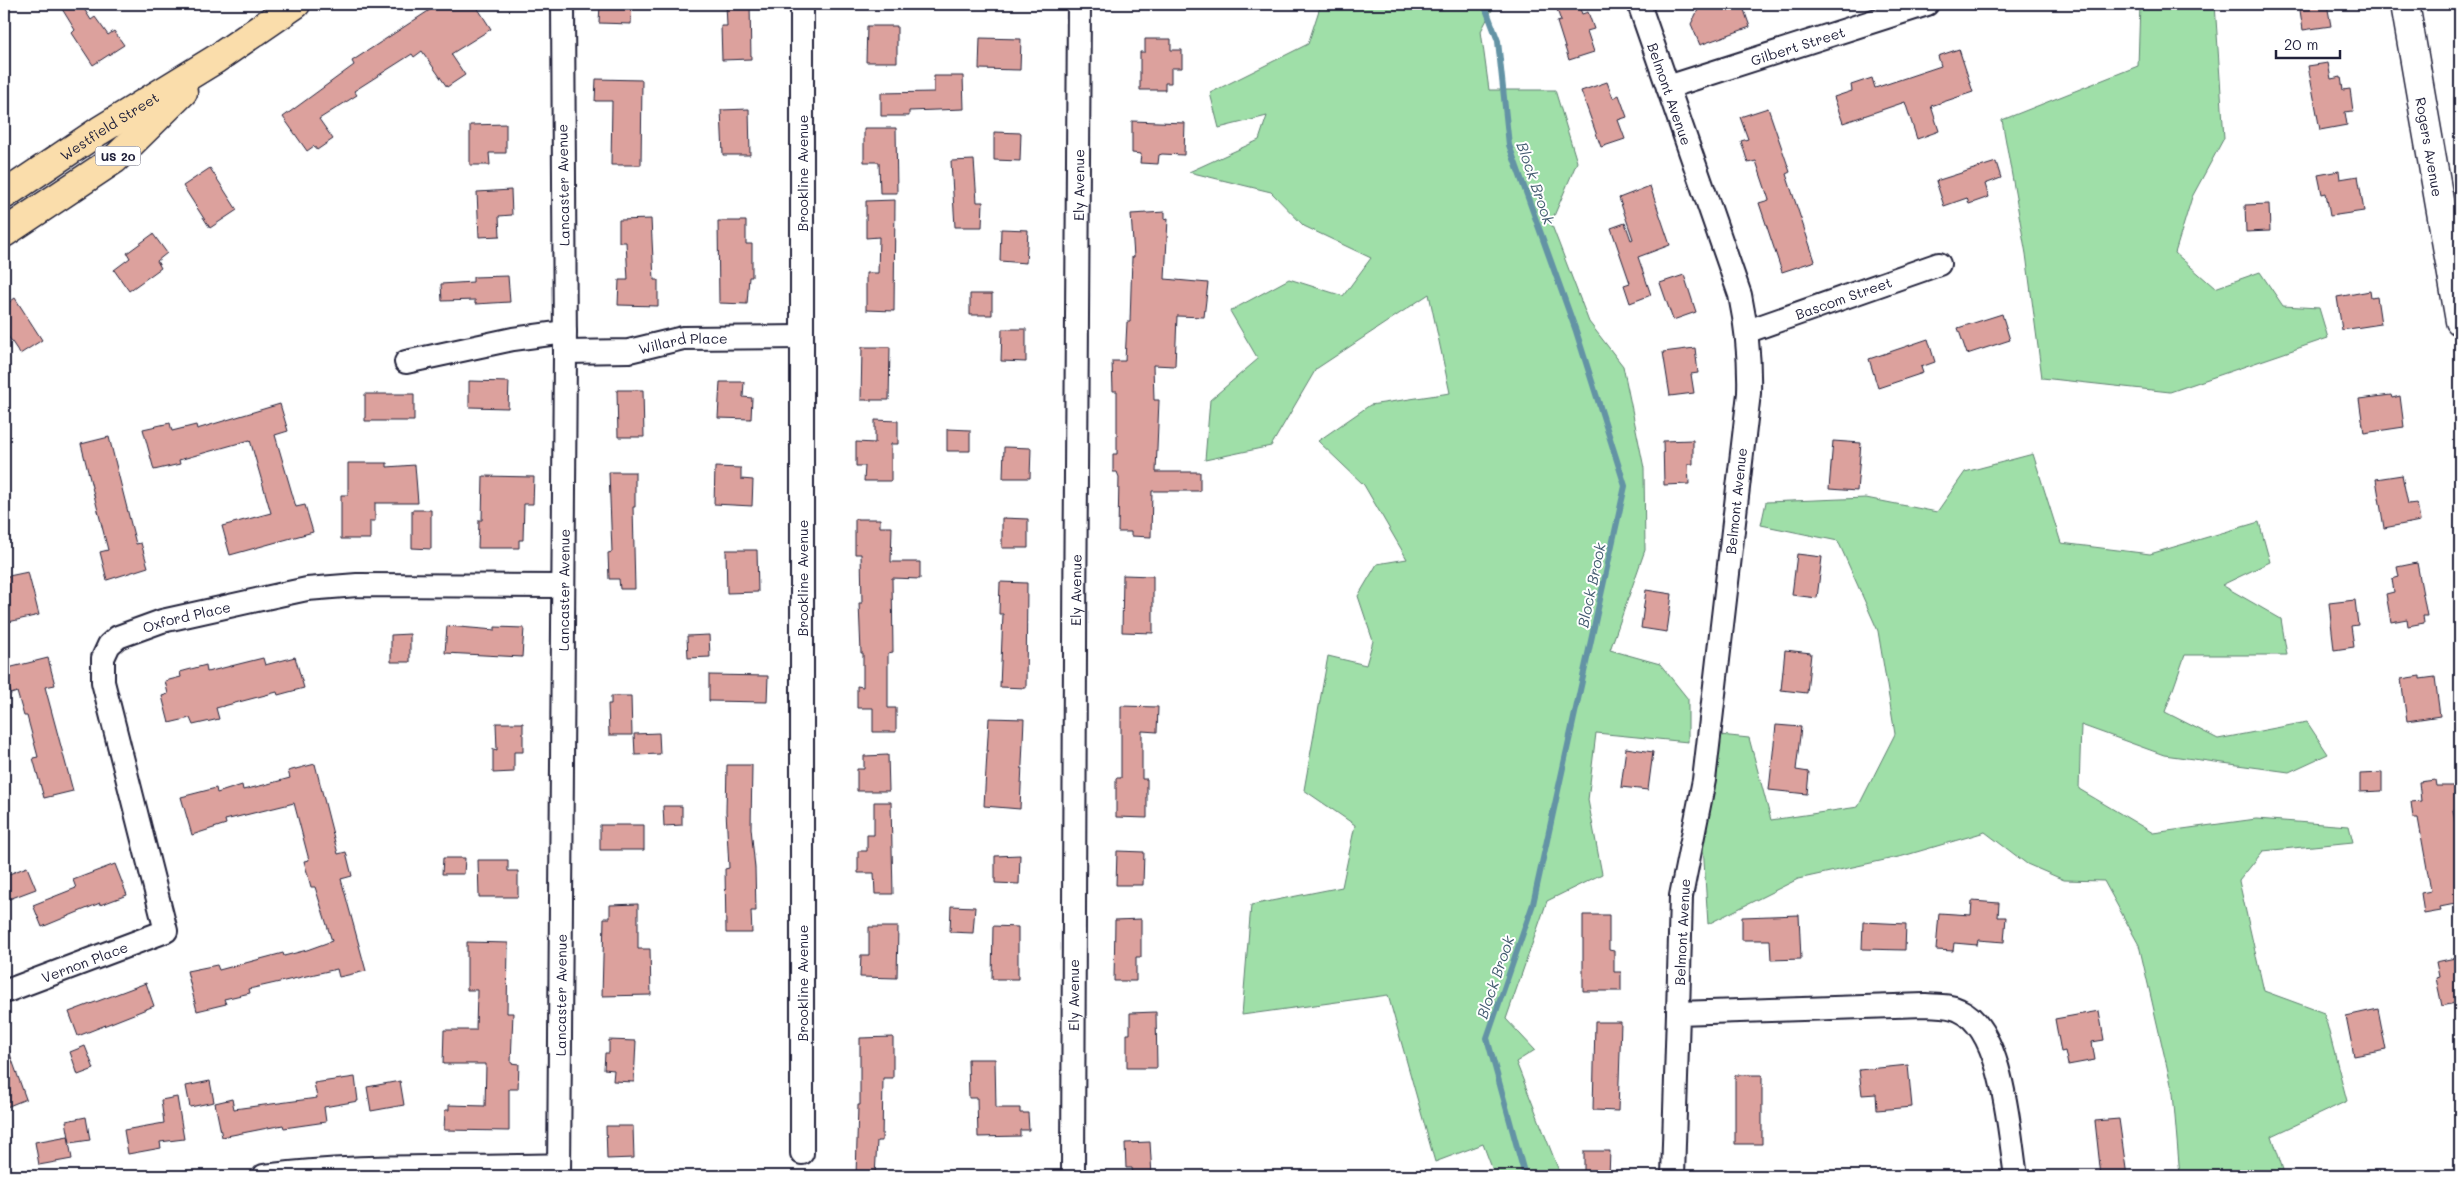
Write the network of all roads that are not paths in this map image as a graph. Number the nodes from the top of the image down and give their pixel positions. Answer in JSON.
{"nodes":[{"id":1,"x":296,"y":4,"type":"edge"},
{"id":2,"x":563,"y":4,"type":"edge"},
{"id":3,"x":802,"y":4,"type":"edge"},
{"id":4,"x":1079,"y":4,"type":"edge"},
{"id":5,"x":1639,"y":4,"type":"edge"},
{"id":6,"x":1927,"y":4,"type":"edge"},
{"id":7,"x":2405,"y":4,"type":"edge"},
{"id":8,"x":216,"y":59,"type":"junction"},
{"id":9,"x":1668,"y":87,"type":"junction"},
{"id":10,"x":4,"y":195,"type":"edge"},
{"id":11,"x":4,"y":233,"type":"edge"},
{"id":12,"x":1939,"y":264,"type":"dead end"},
{"id":13,"x":2460,"y":320,"type":"edge"},
{"id":14,"x":1748,"y":331,"type":"junction"},
{"id":15,"x":802,"y":337,"type":"junction"},
{"id":16,"x":565,"y":342,"type":"junction"},
{"id":17,"x":406,"y":362,"type":"dead end"},
{"id":18,"x":562,"y":586,"type":"junction"},
{"id":19,"x":166,"y":931,"type":"joint"},
{"id":20,"x":4,"y":992,"type":"edge"},
{"id":21,"x":1678,"y":1013,"type":"junction"},
{"id":22,"x":802,"y":1153,"type":"dead end"},
{"id":23,"x":559,"y":1171,"type":"edge"},
{"id":24,"x":264,"y":1176,"type":"edge"},
{"id":25,"x":1073,"y":1176,"type":"edge"},
{"id":26,"x":1673,"y":1176,"type":"edge"},
{"id":27,"x":2016,"y":1176,"type":"edge"}],
"edges":[{"from":1,"to":8,"type":"main road","name":"Westfield Street","number":"US 20"},
{"from":2,"to":16,"type":"street","name":"Lancaster Avenue"},
{"from":3,"to":15,"type":"street","name":"Brookline Avenue"},
{"from":4,"to":25,"type":"street","name":"Ely Avenue"},
{"from":5,"to":9,"type":"street","name":"Belmont Avenue"},
{"from":6,"to":9,"type":"street","name":"Gilbert Street"},
{"from":7,"to":13,"type":"main road","name":"Rogers Avenue"},
{"from":8,"to":10,"type":"main road","name":"Westfield Street","number":"US 20"},
{"from":8,"to":11,"type":"main road","name":"Westfield Street","number":"US 20"},
{"from":9,"to":14,"type":"street","name":"Belmont Avenue"},
{"from":12,"to":14,"type":"street","name":"Bascom Street"},
{"from":14,"to":21,"type":"street","name":"Belmont Avenue"},
{"from":15,"to":16,"type":"street","name":"Willard Place"},
{"from":15,"to":22,"type":"street","name":"Brookline Avenue"},
{"from":16,"to":17,"type":"street","name":"Willard Place"},
{"from":16,"to":18,"type":"street","name":"Lancaster Avenue"},
{"from":18,"to":19,"type":"street","name":"Oxford Place"},
{"from":18,"to":23,"type":"street","name":"Lancaster Avenue"},
{"from":19,"to":20,"type":"street","name":"Vernon Place"},
{"from":21,"to":26,"type":"street","name":"Belmont Avenue"},
{"from":21,"to":27,"type":"street"},
{"from":23,"to":24,"type":"street"}]}
